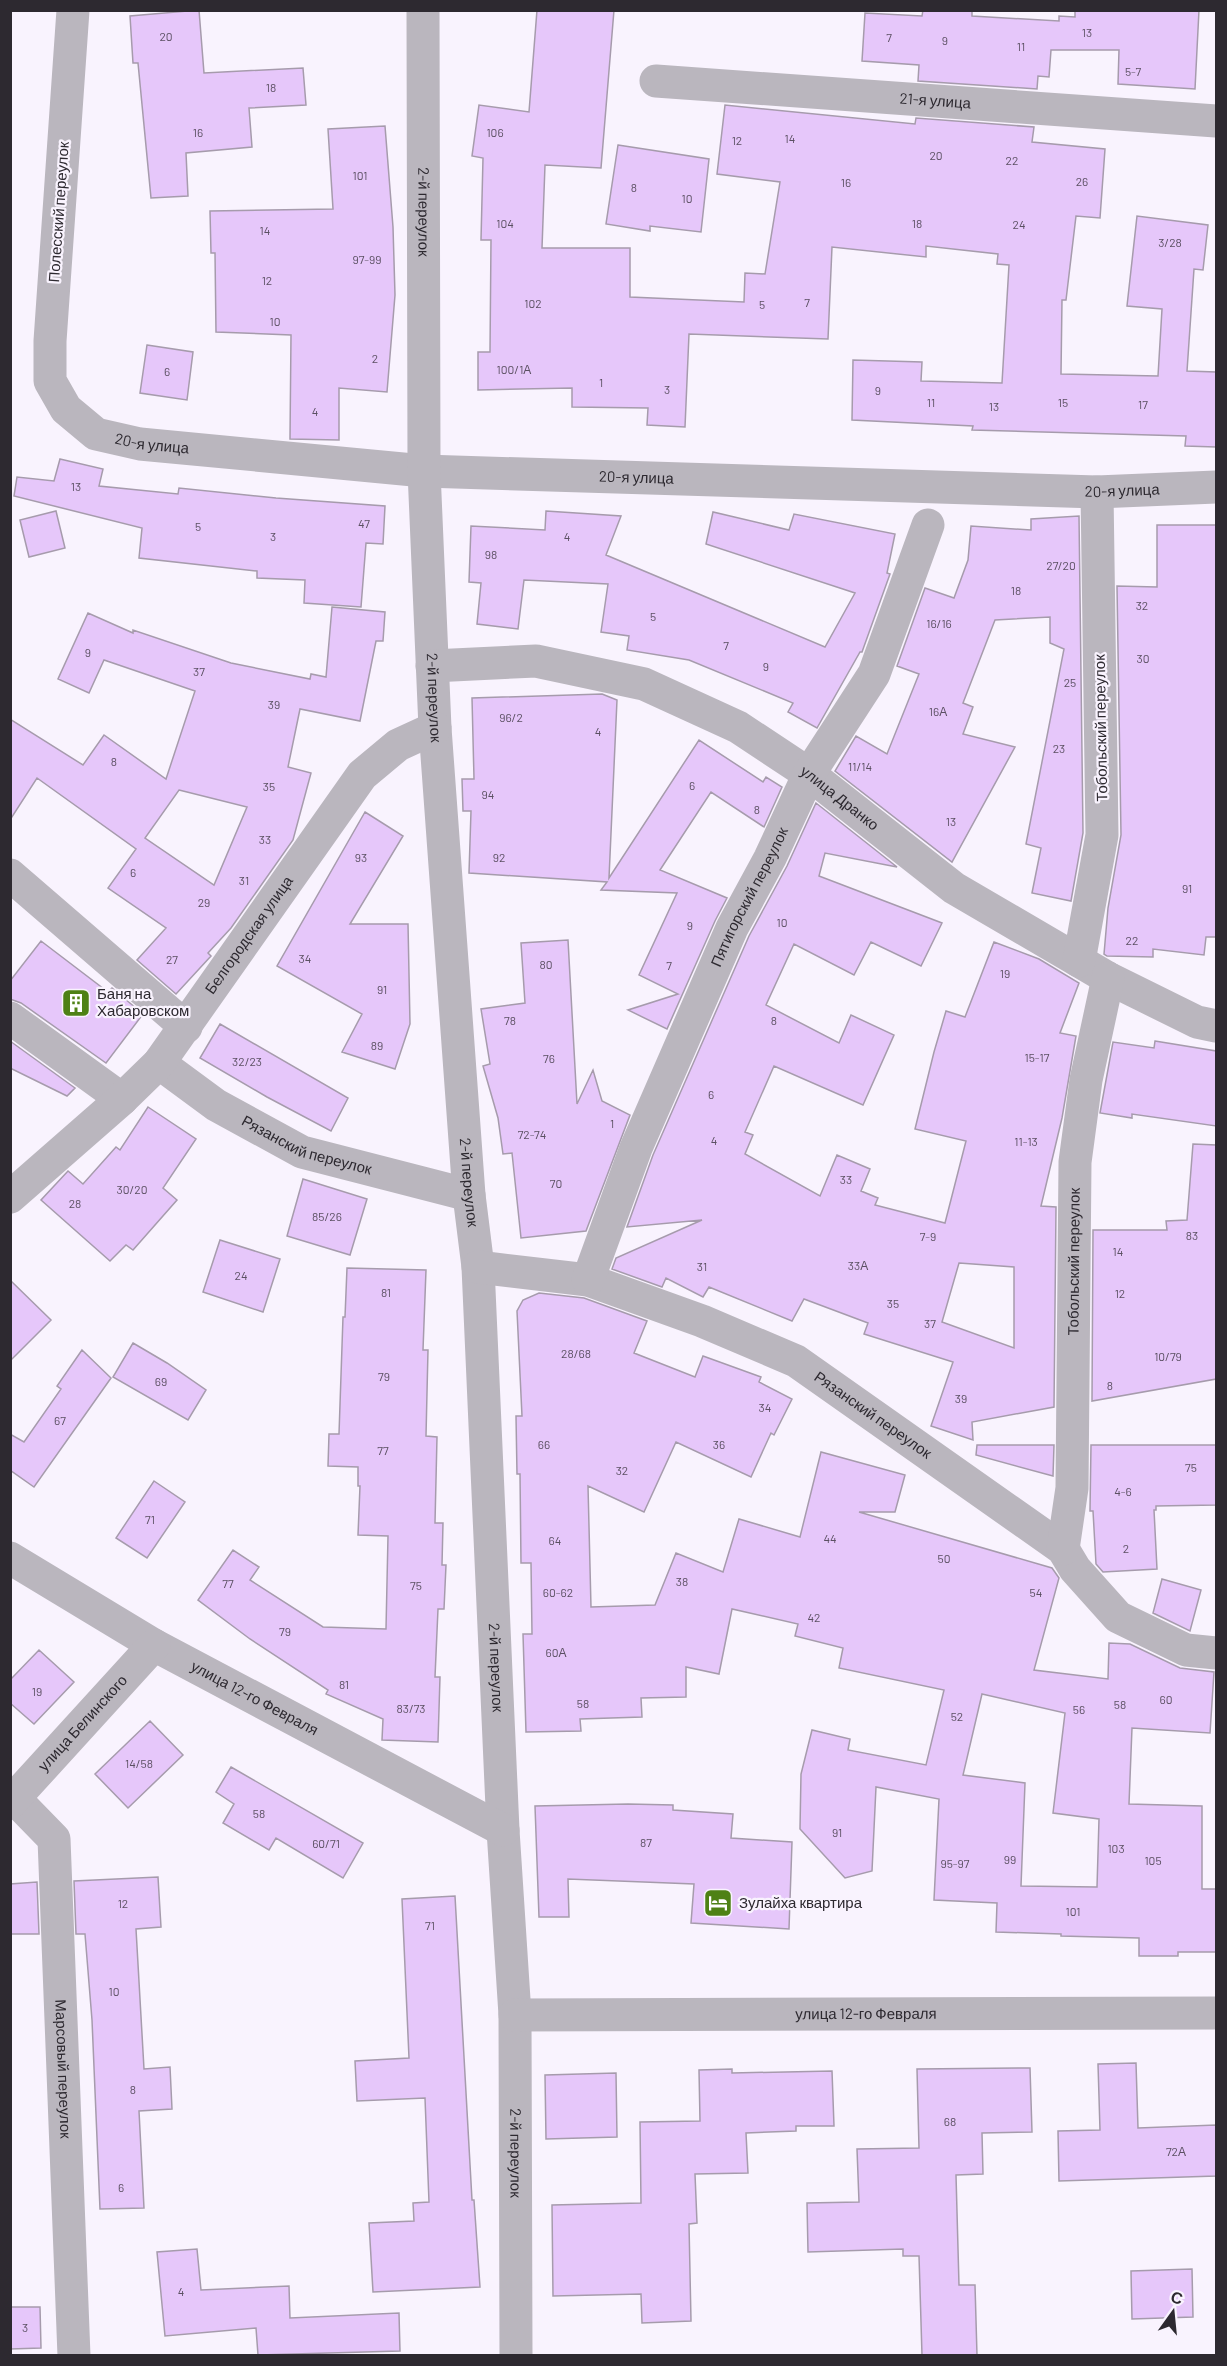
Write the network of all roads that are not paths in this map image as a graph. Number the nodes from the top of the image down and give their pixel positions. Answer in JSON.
{"nodes":[{"id":1,"x":73,"y":10,"type":"edge"},
{"id":2,"x":423,"y":10,"type":"edge"},
{"id":3,"x":656,"y":81,"type":"dead end"},
{"id":4,"x":1216,"y":122,"type":"edge"},
{"id":5,"x":66,"y":409,"type":"joint"},
{"id":6,"x":424,"y":471,"type":"junction"},
{"id":7,"x":1216,"y":488,"type":"edge"},
{"id":8,"x":1097,"y":492,"type":"junction"},
{"id":9,"x":928,"y":525,"type":"dead end"},
{"id":10,"x":432,"y":666,"type":"junction"},
{"id":11,"x":435,"y":728,"type":"junction"},
{"id":12,"x":809,"y":774,"type":"junction"},
{"id":13,"x":10,"y":875,"type":"edge"},
{"id":14,"x":1078,"y":961,"type":"junction"},
{"id":15,"x":1108,"y":978,"type":"junction"},
{"id":16,"x":10,"y":1018,"type":"edge"},
{"id":17,"x":1216,"y":1026,"type":"edge"},
{"id":18,"x":186,"y":1027,"type":"junction"},
{"id":19,"x":159,"y":1063,"type":"junction"},
{"id":20,"x":123,"y":1099,"type":"junction"},
{"id":21,"x":469,"y":1195,"type":"junction"},
{"id":22,"x":10,"y":1197,"type":"edge"},
{"id":23,"x":478,"y":1268,"type":"junction"},
{"id":24,"x":588,"y":1280,"type":"junction"},
{"id":25,"x":1063,"y":1549,"type":"junction"},
{"id":26,"x":10,"y":1558,"type":"edge"},
{"id":27,"x":154,"y":1645,"type":"junction"},
{"id":28,"x":1216,"y":1653,"type":"edge"},
{"id":29,"x":13,"y":1801,"type":"edge"},
{"id":30,"x":503,"y":1830,"type":"junction"},
{"id":31,"x":1216,"y":2013,"type":"edge"},
{"id":32,"x":515,"y":2015,"type":"junction"},
{"id":33,"x":74,"y":2355,"type":"edge"},
{"id":34,"x":516,"y":2355,"type":"edge"}],
"edges":[{"from":1,"to":5,"type":"street","name":"Полесский переулок"},
{"from":2,"to":6,"type":"street","name":"2-й переулок"},
{"from":3,"to":4,"type":"street","name":"21-я улица"},
{"from":5,"to":6,"type":"street","name":"20-я улица"},
{"from":6,"to":8,"type":"street","name":"20-я улица"},
{"from":6,"to":10,"type":"street","name":"2-й переулок"},
{"from":7,"to":8,"type":"street","name":"20-я улица"},
{"from":8,"to":14,"type":"street","name":"Тобольский переулок"},
{"from":9,"to":12,"type":"street","name":"Пятигорский переулок"},
{"from":10,"to":11,"type":"street","name":"2-й переулок"},
{"from":10,"to":12,"type":"street","name":"улица Дранко"},
{"from":11,"to":18,"type":"street","name":"Белгородская улица"},
{"from":11,"to":21,"type":"street","name":"2-й переулок"},
{"from":12,"to":14,"type":"street","name":"улица Дранко"},
{"from":12,"to":24,"type":"street","name":"Пятигорский переулок"},
{"from":13,"to":18,"type":"street"},
{"from":14,"to":15,"type":"street","name":"улица Дранко"},
{"from":15,"to":17,"type":"street","name":"улица Дранко"},
{"from":15,"to":25,"type":"street","name":"Тобольский переулок"},
{"from":16,"to":20,"type":"street"},
{"from":18,"to":19,"type":"street","name":"Белгородская улица"},
{"from":19,"to":20,"type":"street","name":"Белгородская улица"},
{"from":19,"to":21,"type":"street","name":"Рязанский переулок"},
{"from":20,"to":22,"type":"street","name":"Белгородская улица"},
{"from":21,"to":23,"type":"street","name":"2-й переулок"},
{"from":23,"to":24,"type":"street","name":"Рязанский переулок"},
{"from":23,"to":30,"type":"street","name":"2-й переулок"},
{"from":24,"to":25,"type":"street","name":"Рязанский переулок"},
{"from":25,"to":28,"type":"street","name":"Рязанский переулок"},
{"from":26,"to":27,"type":"street","name":"улица 12-го Февраля"},
{"from":27,"to":29,"type":"street","name":"улица Белинского"},
{"from":27,"to":30,"type":"street","name":"улица 12-го Февраля"},
{"from":29,"to":33,"type":"street","name":"Марсовый переулок"},
{"from":30,"to":32,"type":"street","name":"2-й переулок"},
{"from":31,"to":32,"type":"street","name":"улица 12-го Февраля"},
{"from":32,"to":34,"type":"street","name":"2-й переулок"}]}
